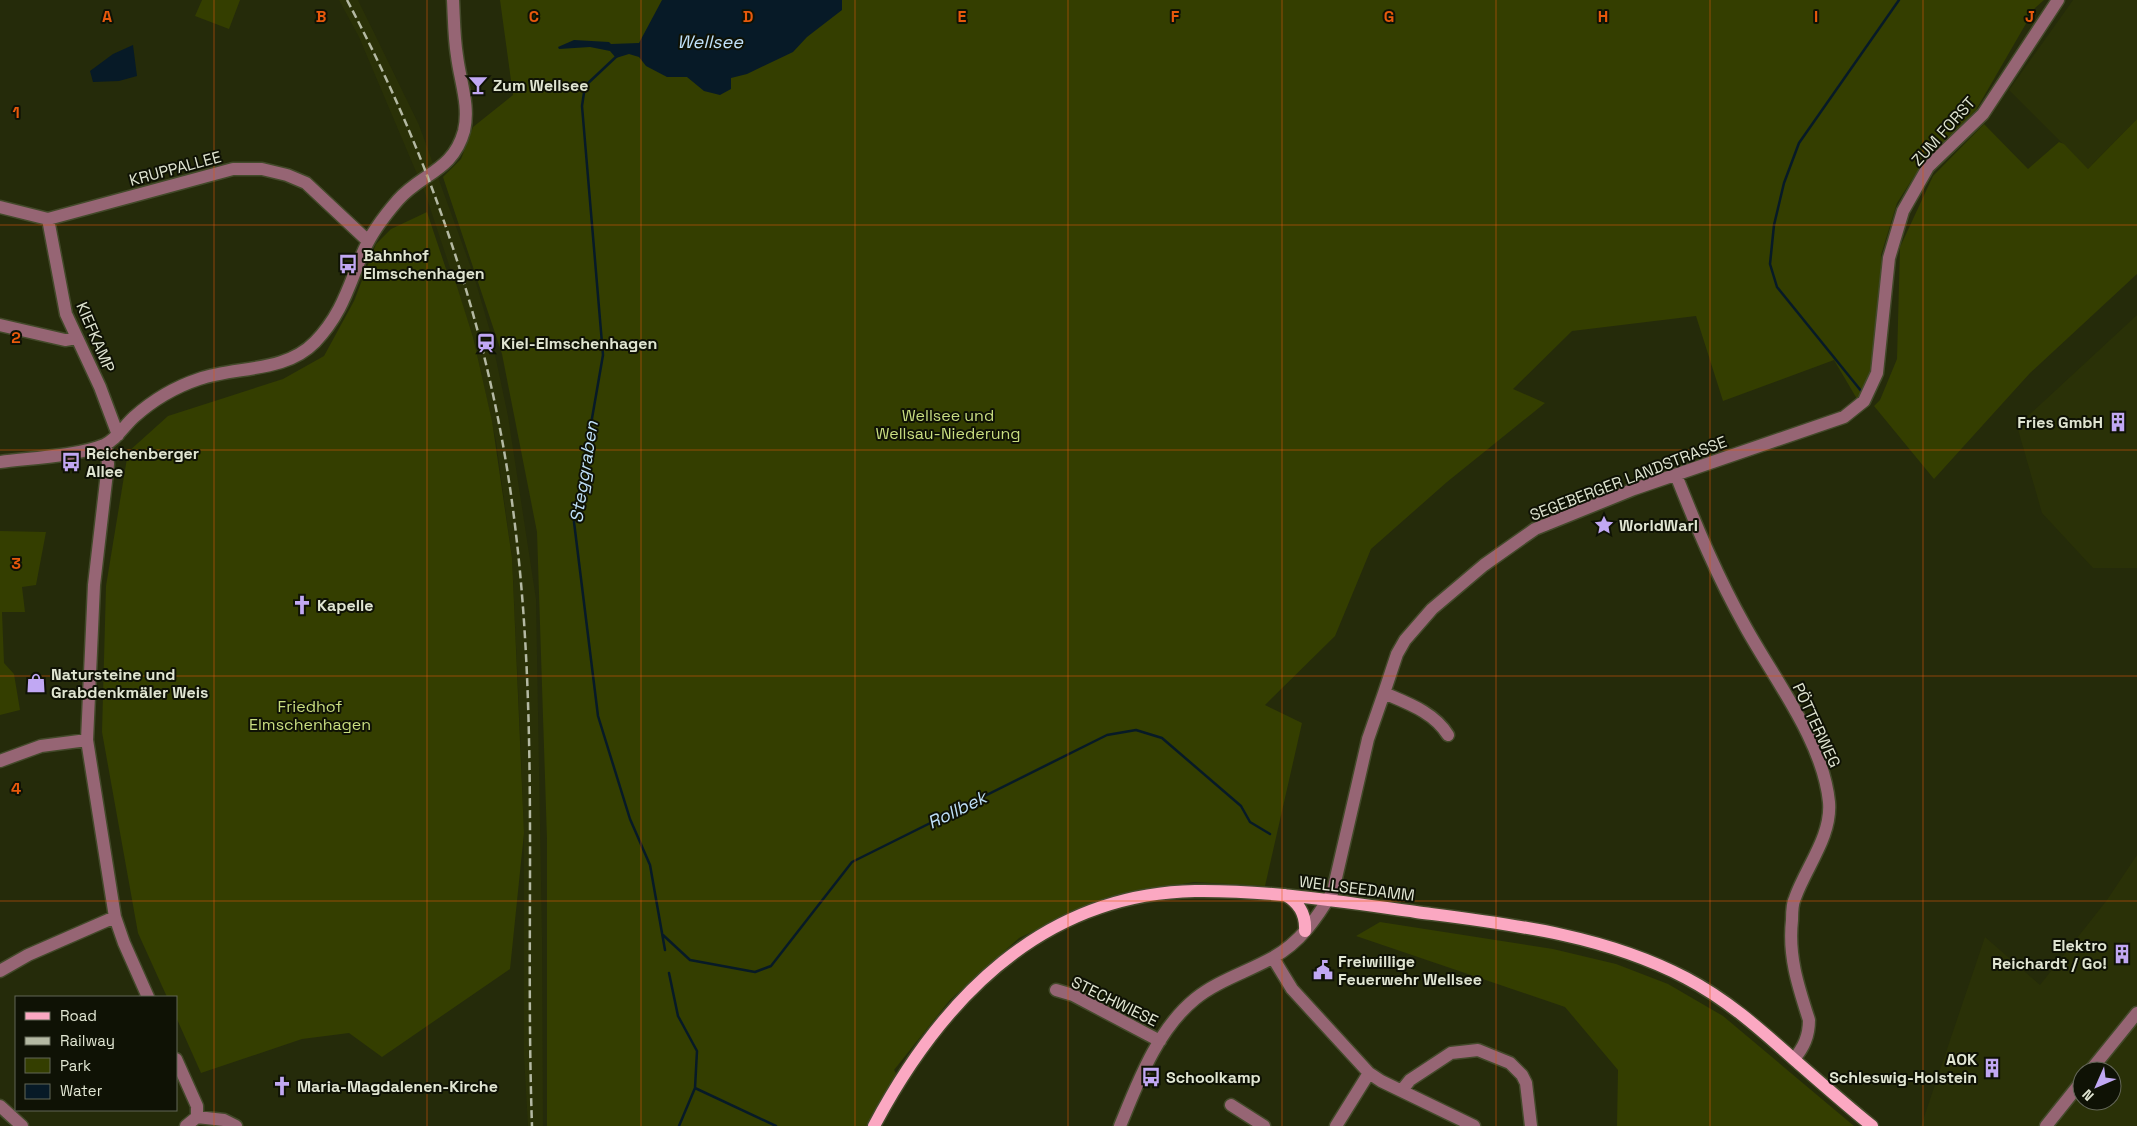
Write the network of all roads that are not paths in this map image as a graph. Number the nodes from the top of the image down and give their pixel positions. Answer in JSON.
{"nodes":[{"id":1,"x":454,"y":0,"type":"edge"},
{"id":2,"x":2058,"y":0,"type":"edge"},
{"id":3,"x":0,"y":207,"type":"edge"},
{"id":4,"x":48,"y":219,"type":"junction"},
{"id":5,"x":368,"y":241,"type":"junction"},
{"id":6,"x":0,"y":325,"type":"edge"},
{"id":7,"x":76,"y":338,"type":"junction"},
{"id":8,"x":1856,"y":410,"type":"joint"},
{"id":9,"x":118,"y":434,"type":"junction"},
{"id":10,"x":106,"y":445,"type":"junction"},
{"id":11,"x":0,"y":462,"type":"edge"},
{"id":12,"x":1676,"y":474,"type":"junction"},
{"id":13,"x":1384,"y":693,"type":"junction"},
{"id":14,"x":1448,"y":735,"type":"dead end"},
{"id":15,"x":88,"y":740,"type":"junction"},
{"id":16,"x":0,"y":762,"type":"edge"},
{"id":17,"x":1283,"y":895,"type":"junction"},
{"id":18,"x":1327,"y":900,"type":"junction"},
{"id":19,"x":115,"y":917,"type":"junction"},
{"id":20,"x":1305,"y":931,"type":"junction"},
{"id":21,"x":1273,"y":958,"type":"junction"},
{"id":22,"x":0,"y":971,"type":"edge"},
{"id":23,"x":1056,"y":990,"type":"dead end"},
{"id":24,"x":148,"y":996,"type":"edge"},
{"id":25,"x":2137,"y":1013,"type":"edge"},
{"id":26,"x":1160,"y":1041,"type":"junction"},
{"id":27,"x":1794,"y":1059,"type":"junction"},
{"id":28,"x":2098,"y":1061,"type":"edge"},
{"id":29,"x":178,"y":1064,"type":"edge"},
{"id":30,"x":1369,"y":1073,"type":"junction"},
{"id":31,"x":1402,"y":1090,"type":"junction"},
{"id":32,"x":2072,"y":1094,"type":"edge"},
{"id":33,"x":1231,"y":1105,"type":"dead end"},
{"id":34,"x":0,"y":1106,"type":"edge"},
{"id":35,"x":197,"y":1111,"type":"junction"},
{"id":36,"x":1469,"y":1125,"type":"edge"},
{"id":37,"x":22,"y":1126,"type":"edge"},
{"id":38,"x":186,"y":1126,"type":"edge"},
{"id":39,"x":236,"y":1126,"type":"edge"},
{"id":40,"x":874,"y":1126,"type":"edge"},
{"id":41,"x":1120,"y":1126,"type":"edge"},
{"id":42,"x":1264,"y":1126,"type":"edge"},
{"id":43,"x":1336,"y":1126,"type":"edge"},
{"id":44,"x":1530,"y":1126,"type":"edge"},
{"id":45,"x":1872,"y":1126,"type":"edge"},
{"id":46,"x":2046,"y":1126,"type":"edge"}],
"edges":[{"from":1,"to":5,"type":"street"},
{"from":2,"to":8,"type":"street","name":"ZUM FORST"},
{"from":3,"to":4,"type":"street","name":"KRUPPALLEE"},
{"from":4,"to":5,"type":"street","name":"KRUPPALLEE"},
{"from":4,"to":7,"type":"street","name":"KIEFKAMP"},
{"from":5,"to":9,"type":"street"},
{"from":6,"to":7,"type":"street"},
{"from":7,"to":9,"type":"street","name":"KIEFKAMP"},
{"from":8,"to":12,"type":"street","name":"SEGEBERGER LANDSTRASSE"},
{"from":9,"to":10,"type":"street"},
{"from":10,"to":11,"type":"street"},
{"from":10,"to":15,"type":"street"},
{"from":12,"to":13,"type":"street","name":"SEGEBERGER LANDSTRASSE"},
{"from":12,"to":27,"type":"street","name":"PÖTTERWEG"},
{"from":13,"to":14,"type":"street"},
{"from":13,"to":18,"type":"street","name":"SEGEBERGER LANDSTRASSE"},
{"from":15,"to":16,"type":"street"},
{"from":15,"to":19,"type":"street"},
{"from":17,"to":18,"type":"main road","name":"WELLSEEDAMM"},
{"from":17,"to":20,"type":"main road"},
{"from":17,"to":40,"type":"main road","name":"WELLSEEDAMM"},
{"from":18,"to":20,"type":"street","name":"SEGEBERGER LANDSTRASSE"},
{"from":18,"to":27,"type":"main road","name":"WELLSEEDAMM"},
{"from":19,"to":22,"type":"street"},
{"from":19,"to":24,"type":"street"},
{"from":20,"to":21,"type":"street","name":"SEGEBERGER LANDSTRASSE"},
{"from":21,"to":26,"type":"street","name":"SEGEBERGER LANDSTRASSE"},
{"from":21,"to":30,"type":"street"},
{"from":23,"to":26,"type":"street","name":"STECHWIESE"},
{"from":25,"to":28,"type":"street"},
{"from":26,"to":41,"type":"street","name":"SEGEBERGER LANDSTRASSE"},
{"from":27,"to":45,"type":"main road","name":"WELLSEEDAMM"},
{"from":29,"to":35,"type":"street"},
{"from":30,"to":31,"type":"street"},
{"from":30,"to":43,"type":"street"},
{"from":31,"to":36,"type":"street"},
{"from":31,"to":44,"type":"street"},
{"from":32,"to":46,"type":"street"},
{"from":33,"to":42,"type":"street"},
{"from":34,"to":37,"type":"street"},
{"from":35,"to":38,"type":"street"},
{"from":35,"to":39,"type":"street"}]}
